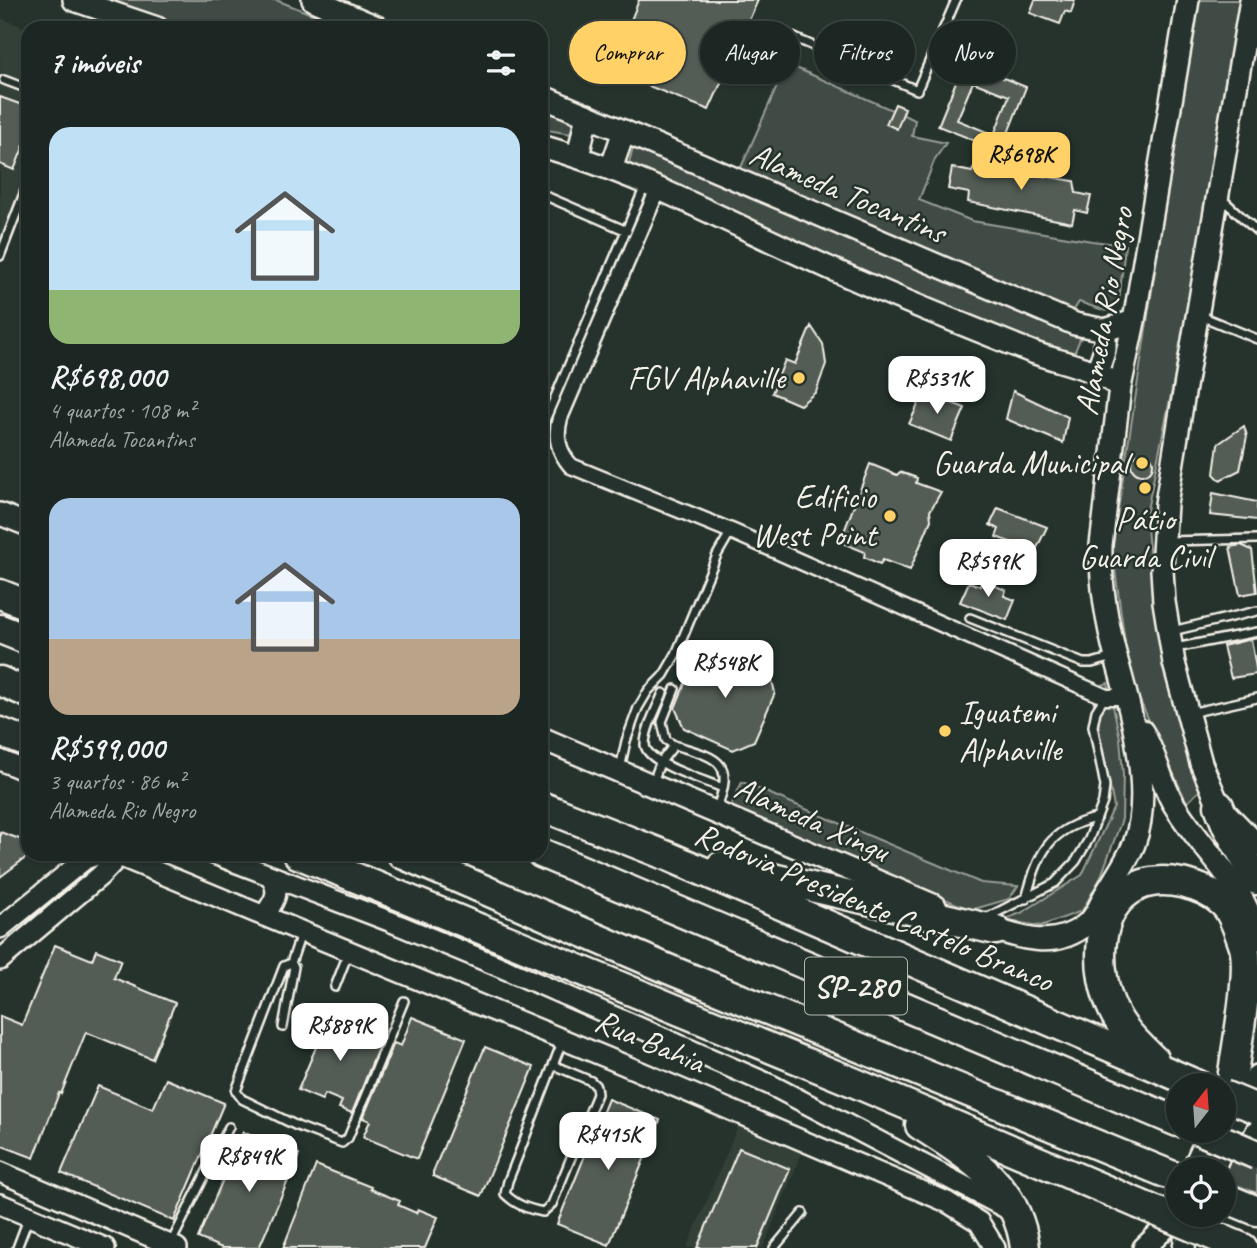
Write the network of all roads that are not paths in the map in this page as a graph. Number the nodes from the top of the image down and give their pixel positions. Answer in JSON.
{"nodes":[{"id":1,"x":74,"y":0,"type":"edge"},
{"id":2,"x":314,"y":0,"type":"edge"},
{"id":3,"x":956,"y":0,"type":"edge"},
{"id":4,"x":1188,"y":0,"type":"edge"},
{"id":5,"x":1253,"y":10,"type":"edge"},
{"id":6,"x":136,"y":21,"type":"edge"},
{"id":7,"x":363,"y":21,"type":"edge"},
{"id":8,"x":800,"y":40,"type":"edge"},
{"id":9,"x":4,"y":80,"type":"dead end"},
{"id":10,"x":21,"y":86,"type":"edge"},
{"id":11,"x":548,"y":99,"type":"edge"},
{"id":12,"x":587,"y":115,"type":"junction"},
{"id":13,"x":624,"y":131,"type":"junction"},
{"id":14,"x":548,"y":148,"type":"edge"},
{"id":15,"x":578,"y":156,"type":"junction"},
{"id":16,"x":611,"y":169,"type":"junction"},
{"id":17,"x":652,"y":186,"type":"junction"},
{"id":18,"x":1218,"y":195,"type":"junction"},
{"id":19,"x":548,"y":197,"type":"edge"},
{"id":20,"x":21,"y":201,"type":"edge"},
{"id":21,"x":627,"y":231,"type":"junction"},
{"id":22,"x":1257,"y":231,"type":"edge"},
{"id":23,"x":0,"y":256,"type":"edge"},
{"id":24,"x":1197,"y":314,"type":"junction"},
{"id":25,"x":1134,"y":321,"type":"junction"},
{"id":26,"x":1105,"y":330,"type":"junction"},
{"id":27,"x":1257,"y":339,"type":"edge"},
{"id":28,"x":1097,"y":372,"type":"junction"},
{"id":29,"x":1120,"y":387,"type":"junction"},
{"id":30,"x":548,"y":414,"type":"edge"},
{"id":31,"x":0,"y":514,"type":"edge"},
{"id":32,"x":21,"y":522,"type":"edge"},
{"id":33,"x":731,"y":531,"type":"junction"},
{"id":34,"x":1257,"y":539,"type":"edge"},
{"id":35,"x":1162,"y":541,"type":"junction"},
{"id":36,"x":0,"y":594,"type":"edge"},
{"id":37,"x":21,"y":602,"type":"edge"},
{"id":38,"x":1257,"y":611,"type":"edge"},
{"id":39,"x":970,"y":618,"type":"dead end"},
{"id":40,"x":0,"y":629,"type":"edge"},
{"id":41,"x":1257,"y":632,"type":"edge"},
{"id":42,"x":21,"y":637,"type":"edge"},
{"id":43,"x":1170,"y":640,"type":"junction"},
{"id":44,"x":1116,"y":656,"type":"junction"},
{"id":45,"x":0,"y":681,"type":"edge"},
{"id":46,"x":675,"y":689,"type":"dead end"},
{"id":47,"x":21,"y":690,"type":"edge"},
{"id":48,"x":663,"y":693,"type":"dead end"},
{"id":49,"x":1257,"y":698,"type":"edge"},
{"id":50,"x":1122,"y":704,"type":"junction"},
{"id":51,"x":1186,"y":714,"type":"junction"},
{"id":52,"x":0,"y":732,"type":"edge"},
{"id":53,"x":21,"y":740,"type":"edge"},
{"id":54,"x":548,"y":741,"type":"edge"},
{"id":55,"x":674,"y":745,"type":"junction"},
{"id":56,"x":0,"y":760,"type":"edge"},
{"id":57,"x":660,"y":763,"type":"junction"},
{"id":58,"x":21,"y":769,"type":"edge"},
{"id":59,"x":620,"y":771,"type":"junction"},
{"id":60,"x":652,"y":784,"type":"junction"},
{"id":61,"x":723,"y":788,"type":"junction"},
{"id":62,"x":548,"y":809,"type":"edge"},
{"id":63,"x":716,"y":811,"type":"junction"},
{"id":64,"x":1221,"y":812,"type":"junction"},
{"id":65,"x":1096,"y":818,"type":"junction"},
{"id":66,"x":1254,"y":839,"type":"edge"},
{"id":67,"x":548,"y":856,"type":"edge"},
{"id":68,"x":670,"y":857,"type":"junction"},
{"id":69,"x":93,"y":861,"type":"edge"},
{"id":70,"x":103,"y":861,"type":"edge"},
{"id":71,"x":103,"y":861,"type":"edge"},
{"id":72,"x":117,"y":861,"type":"edge"},
{"id":73,"x":231,"y":861,"type":"edge"},
{"id":74,"x":315,"y":861,"type":"edge"},
{"id":75,"x":418,"y":861,"type":"edge"},
{"id":76,"x":100,"y":876,"type":"junction"},
{"id":77,"x":271,"y":877,"type":"junction"},
{"id":78,"x":1257,"y":880,"type":"edge"},
{"id":79,"x":1026,"y":899,"type":"junction"},
{"id":80,"x":264,"y":916,"type":"junction"},
{"id":81,"x":1,"y":925,"type":"edge"},
{"id":82,"x":987,"y":926,"type":"junction"},
{"id":83,"x":302,"y":930,"type":"junction"},
{"id":84,"x":1063,"y":938,"type":"joint"},
{"id":85,"x":1257,"y":939,"type":"edge"},
{"id":86,"x":349,"y":951,"type":"junction"},
{"id":87,"x":0,"y":960,"type":"edge"},
{"id":88,"x":291,"y":963,"type":"junction"},
{"id":89,"x":335,"y":986,"type":"dead end"},
{"id":90,"x":1257,"y":989,"type":"edge"},
{"id":91,"x":404,"y":1002,"type":"dead end"},
{"id":92,"x":283,"y":1027,"type":"dead end"},
{"id":93,"x":563,"y":1039,"type":"junction"},
{"id":94,"x":553,"y":1065,"type":"junction"},
{"id":95,"x":1171,"y":1073,"type":"edge"},
{"id":96,"x":1175,"y":1073,"type":"edge"},
{"id":97,"x":1236,"y":1073,"type":"edge"},
{"id":98,"x":1236,"y":1081,"type":"edge"},
{"id":99,"x":853,"y":1082,"type":"junction"},
{"id":100,"x":1236,"y":1091,"type":"edge"},
{"id":101,"x":1257,"y":1109,"type":"edge"},
{"id":102,"x":1166,"y":1117,"type":"edge"},
{"id":103,"x":229,"y":1127,"type":"dead end"},
{"id":104,"x":1229,"y":1143,"type":"edge"},
{"id":105,"x":1257,"y":1155,"type":"edge"},
{"id":106,"x":0,"y":1172,"type":"edge"},
{"id":107,"x":1166,"y":1173,"type":"edge"},
{"id":108,"x":41,"y":1190,"type":"junction"},
{"id":109,"x":0,"y":1204,"type":"edge"},
{"id":110,"x":803,"y":1213,"type":"dead end"},
{"id":111,"x":29,"y":1216,"type":"junction"},
{"id":112,"x":1186,"y":1227,"type":"edge"},
{"id":113,"x":1165,"y":1228,"type":"joint"},
{"id":114,"x":1022,"y":1235,"type":"edge"},
{"id":115,"x":74,"y":1242,"type":"edge"},
{"id":116,"x":1231,"y":1243,"type":"edge"},
{"id":117,"x":174,"y":1246,"type":"edge"},
{"id":118,"x":17,"y":1248,"type":"edge"},
{"id":119,"x":105,"y":1248,"type":"edge"},
{"id":120,"x":774,"y":1248,"type":"edge"},
{"id":121,"x":995,"y":1248,"type":"edge"},
{"id":122,"x":1144,"y":1248,"type":"edge"},
{"id":123,"x":1154,"y":1248,"type":"edge"},
{"id":124,"x":1184,"y":1248,"type":"edge"}],
"edges":[{"from":1,"to":6,"type":"main road"},
{"from":2,"to":7,"type":"main road"},
{"from":3,"to":8,"type":"lane"},
{"from":4,"to":25,"type":"main road","name":"Alameda Rio Negro"},
{"from":5,"to":18,"type":"main road"},
{"from":9,"to":10,"type":"lane"},
{"from":11,"to":12,"type":"main road","name":"Alameda Tocantins"},
{"from":12,"to":13,"type":"main road","name":"Alameda Tocantins"},
{"from":12,"to":15,"type":"main road"},
{"from":13,"to":16,"type":"main road"},
{"from":13,"to":26,"type":"main road","name":"Alameda Tocantins"},
{"from":14,"to":15,"type":"main road"},
{"from":15,"to":16,"type":"main road"},
{"from":16,"to":17,"type":"main road"},
{"from":17,"to":21,"type":"lane"},
{"from":17,"to":28,"type":"main road"},
{"from":17,"to":33,"type":"street"},
{"from":18,"to":22,"type":"lane"},
{"from":18,"to":24,"type":"main road"},
{"from":19,"to":21,"type":"lane"},
{"from":20,"to":23,"type":"lane"},
{"from":21,"to":30,"type":"lane"},
{"from":24,"to":27,"type":"lane"},
{"from":24,"to":35,"type":"main road"},
{"from":25,"to":26,"type":"main road"},
{"from":25,"to":29,"type":"main road","name":"Alameda Rio Negro"},
{"from":26,"to":28,"type":"main road"},
{"from":28,"to":29,"type":"main road"},
{"from":29,"to":44,"type":"main road","name":"Alameda Rio Negro"},
{"from":31,"to":32,"type":"main road"},
{"from":33,"to":50,"type":"street"},
{"from":33,"to":59,"type":"lane"},
{"from":34,"to":35,"type":"lane"},
{"from":35,"to":43,"type":"main road"},
{"from":36,"to":37,"type":"highway"},
{"from":38,"to":43,"type":"lane"},
{"from":39,"to":44,"type":"lane"},
{"from":40,"to":42,"type":"highway"},
{"from":41,"to":43,"type":"lane"},
{"from":43,"to":51,"type":"main road"},
{"from":44,"to":50,"type":"main road","name":"Alameda Rio Negro"},
{"from":45,"to":47,"type":"highway"},
{"from":46,"to":55,"type":"lane"},
{"from":48,"to":57,"type":"lane"},
{"from":49,"to":51,"type":"lane"},
{"from":50,"to":65,"type":"lane"},
{"from":50,"to":84,"type":"main road","name":"Alameda Rio Negro"},
{"from":50,"to":85,"type":"main road"},
{"from":51,"to":64,"type":"main road"},
{"from":52,"to":53,"type":"highway"},
{"from":54,"to":59,"type":"main road","name":"Alameda Xingu"},
{"from":55,"to":57,"type":"lane"},
{"from":55,"to":61,"type":"lane"},
{"from":56,"to":58,"type":"street"},
{"from":57,"to":60,"type":"lane"},
{"from":57,"to":61,"type":"lane"},
{"from":59,"to":60,"type":"main road","name":"Alameda Xingu"},
{"from":60,"to":63,"type":"main road","name":"Alameda Xingu"},
{"from":61,"to":63,"type":"lane"},
{"from":62,"to":68,"type":"highway","name":"Rodovia Presidente Castelo Branco"},
{"from":63,"to":82,"type":"main road","name":"Alameda Xingu"},
{"from":64,"to":66,"type":"main road"},
{"from":64,"to":78,"type":"highway"},
{"from":65,"to":79,"type":"lane"},
{"from":65,"to":79,"type":"lane"},
{"from":67,"to":102,"type":"highway","number":"SP-280"},
{"from":68,"to":82,"type":"highway"},
{"from":68,"to":95,"type":"highway","name":"Rodovia Presidente Castelo Branco"},
{"from":69,"to":81,"type":"street"},
{"from":70,"to":76,"type":"street"},
{"from":71,"to":76,"type":"street"},
{"from":72,"to":80,"type":"street","name":"Rua Bahia"},
{"from":73,"to":77,"type":"street"},
{"from":74,"to":99,"type":"highway"},
{"from":75,"to":107,"type":"highway","number":"SP-280"},
{"from":76,"to":87,"type":"street"},
{"from":77,"to":80,"type":"street"},
{"from":77,"to":114,"type":"street"},
{"from":79,"to":82,"type":"lane"},
{"from":80,"to":83,"type":"street","name":"Rua Bahia"},
{"from":82,"to":84,"type":"main road","name":"Alameda Xingu"},
{"from":83,"to":86,"type":"street","name":"Rua Bahia"},
{"from":83,"to":88,"type":"lane"},
{"from":86,"to":89,"type":"lane"},
{"from":86,"to":93,"type":"street","name":"Rua Bahia"},
{"from":88,"to":91,"type":"lane"},
{"from":88,"to":92,"type":"lane"},
{"from":90,"to":98,"type":"main road"},
{"from":93,"to":94,"type":"lane"},
{"from":93,"to":121,"type":"street","name":"Rua Bahia"},
{"from":94,"to":94,"type":"lane"},
{"from":96,"to":97,"type":"highway"},
{"from":99,"to":114,"type":"highway"},
{"from":99,"to":116,"type":"highway","bridge":true},
{"from":100,"to":101,"type":"highway","bridge":true},
{"from":103,"to":117,"type":"lane"},
{"from":104,"to":105,"type":"highway","bridge":true},
{"from":106,"to":108,"type":"street"},
{"from":108,"to":111,"type":"street"},
{"from":108,"to":117,"type":"street"},
{"from":109,"to":111,"type":"street"},
{"from":110,"to":120,"type":"lane"},
{"from":111,"to":115,"type":"street"},
{"from":111,"to":118,"type":"lane"},
{"from":112,"to":124,"type":"main road"},
{"from":113,"to":122,"type":"main road"},
{"from":113,"to":123,"type":"main road"},
{"from":115,"to":119,"type":"street"}]}
